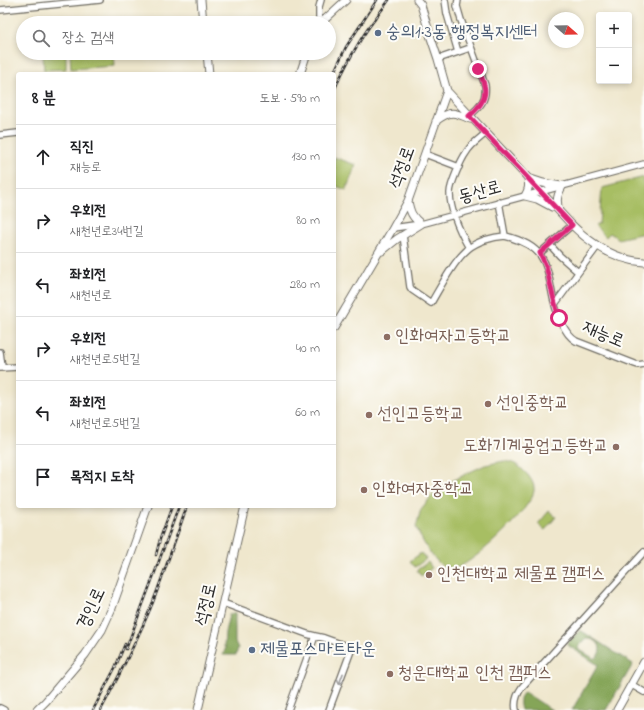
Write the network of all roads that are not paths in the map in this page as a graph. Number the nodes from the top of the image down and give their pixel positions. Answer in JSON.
{"nodes":[{"id":1,"x":100,"y":0,"type":"edge"},
{"id":2,"x":201,"y":0,"type":"edge"},
{"id":3,"x":321,"y":0,"type":"edge"},
{"id":4,"x":346,"y":0,"type":"edge"},
{"id":5,"x":445,"y":0,"type":"edge"},
{"id":6,"x":458,"y":0,"type":"edge"},
{"id":7,"x":421,"y":2,"type":"edge"},
{"id":8,"x":0,"y":10,"type":"edge"},
{"id":9,"x":202,"y":16,"type":"edge"},
{"id":10,"x":320,"y":16,"type":"edge"},
{"id":11,"x":328,"y":16,"type":"edge"},
{"id":12,"x":470,"y":48,"type":"junction"},
{"id":13,"x":458,"y":52,"type":"junction"},
{"id":14,"x":438,"y":59,"type":"junction"},
{"id":15,"x":208,"y":60,"type":"edge"},
{"id":16,"x":305,"y":60,"type":"edge"},
{"id":17,"x":209,"y":72,"type":"edge"},
{"id":18,"x":301,"y":72,"type":"edge"},
{"id":19,"x":447,"y":91,"type":"junction"},
{"id":20,"x":471,"y":118,"type":"junction"},
{"id":21,"x":436,"y":122,"type":"junction"},
{"id":22,"x":16,"y":133,"type":"edge"},
{"id":23,"x":486,"y":133,"type":"junction"},
{"id":24,"x":0,"y":135,"type":"edge"},
{"id":25,"x":425,"y":154,"type":"junction"},
{"id":26,"x":644,"y":164,"type":"edge"},
{"id":27,"x":459,"y":167,"type":"junction"},
{"id":28,"x":528,"y":178,"type":"junction"},
{"id":29,"x":562,"y":186,"type":"junction"},
{"id":30,"x":541,"y":191,"type":"junction"},
{"id":31,"x":525,"y":196,"type":"junction"},
{"id":32,"x":408,"y":200,"type":"junction"},
{"id":33,"x":499,"y":202,"type":"junction"},
{"id":34,"x":559,"y":211,"type":"junction"},
{"id":35,"x":454,"y":215,"type":"junction"},
{"id":36,"x":421,"y":224,"type":"junction"},
{"id":37,"x":572,"y":225,"type":"junction"},
{"id":38,"x":393,"y":228,"type":"junction"},
{"id":39,"x":403,"y":235,"type":"junction"},
{"id":40,"x":505,"y":236,"type":"junction"},
{"id":41,"x":550,"y":245,"type":"junction"},
{"id":42,"x":597,"y":247,"type":"junction"},
{"id":43,"x":468,"y":248,"type":"junction"},
{"id":44,"x":540,"y":253,"type":"junction"},
{"id":45,"x":376,"y":256,"type":"junction"},
{"id":46,"x":644,"y":262,"type":"edge"},
{"id":47,"x":578,"y":272,"type":"junction"},
{"id":48,"x":555,"y":304,"type":"junction"},
{"id":49,"x":336,"y":325,"type":"edge"},
{"id":50,"x":0,"y":352,"type":"edge"},
{"id":51,"x":644,"y":364,"type":"edge"},
{"id":52,"x":1,"y":367,"type":"edge"},
{"id":53,"x":16,"y":367,"type":"edge"},
{"id":54,"x":147,"y":508,"type":"edge"},
{"id":55,"x":245,"y":508,"type":"edge"},
{"id":56,"x":644,"y":552,"type":"edge"},
{"id":57,"x":223,"y":603,"type":"junction"},
{"id":58,"x":315,"y":636,"type":"junction"},
{"id":59,"x":644,"y":662,"type":"edge"},
{"id":60,"x":632,"y":685,"type":"junction"},
{"id":61,"x":644,"y":692,"type":"edge"},
{"id":62,"x":0,"y":708,"type":"edge"},
{"id":63,"x":4,"y":710,"type":"edge"},
{"id":64,"x":37,"y":710,"type":"edge"},
{"id":65,"x":198,"y":710,"type":"edge"},
{"id":66,"x":288,"y":710,"type":"edge"},
{"id":67,"x":329,"y":710,"type":"edge"},
{"id":68,"x":516,"y":710,"type":"edge"},
{"id":69,"x":617,"y":710,"type":"edge"}],
"edges":[{"from":1,"to":8,"type":"street"},
{"from":2,"to":9,"type":"main road"},
{"from":3,"to":10,"type":"street"},
{"from":4,"to":11,"type":"main road"},
{"from":5,"to":13,"type":"street"},
{"from":6,"to":12,"type":"street"},
{"from":7,"to":14,"type":"main road"},
{"from":12,"to":13,"type":"street"},
{"from":12,"to":20,"type":"street"},
{"from":13,"to":14,"type":"street"},
{"from":14,"to":19,"type":"main road"},
{"from":15,"to":17,"type":"main road"},
{"from":16,"to":18,"type":"main road"},
{"from":19,"to":20,"type":"main road"},
{"from":19,"to":21,"type":"main road","name":"석정로"},
{"from":20,"to":21,"type":"main road"},
{"from":20,"to":23,"type":"main road"},
{"from":21,"to":25,"type":"main road","name":"석정로"},
{"from":22,"to":24,"type":"street"},
{"from":23,"to":27,"type":"street"},
{"from":23,"to":28,"type":"main road"},
{"from":25,"to":27,"type":"street"},
{"from":25,"to":32,"type":"main road","name":"석정로"},
{"from":26,"to":29,"type":"street","name":"동산로"},
{"from":27,"to":35,"type":"street"},
{"from":28,"to":29,"type":"main road"},
{"from":28,"to":30,"type":"main road"},
{"from":28,"to":31,"type":"main road"},
{"from":29,"to":30,"type":"street","name":"동산로"},
{"from":29,"to":34,"type":"main road"},
{"from":30,"to":31,"type":"street","name":"동산로"},
{"from":30,"to":34,"type":"main road"},
{"from":31,"to":33,"type":"street","name":"동산로"},
{"from":31,"to":34,"type":"main road"},
{"from":32,"to":36,"type":"main road"},
{"from":32,"to":38,"type":"main road","name":"석정로"},
{"from":33,"to":35,"type":"street","name":"동산로"},
{"from":33,"to":40,"type":"street"},
{"from":34,"to":37,"type":"main road"},
{"from":35,"to":36,"type":"street","name":"동산로"},
{"from":35,"to":43,"type":"street"},
{"from":36,"to":38,"type":"street","name":"동산로"},
{"from":36,"to":39,"type":"main road"},
{"from":37,"to":41,"type":"street"},
{"from":37,"to":42,"type":"main road"},
{"from":38,"to":45,"type":"main road","name":"석정로"},
{"from":39,"to":43,"type":"street"},
{"from":39,"to":45,"type":"main road"},
{"from":40,"to":43,"type":"street"},
{"from":40,"to":44,"type":"street"},
{"from":41,"to":44,"type":"street"},
{"from":41,"to":47,"type":"street"},
{"from":42,"to":46,"type":"main road"},
{"from":42,"to":47,"type":"street"},
{"from":44,"to":48,"type":"street","name":"재능로"},
{"from":45,"to":49,"type":"main road","name":"석정로"},
{"from":47,"to":48,"type":"street"},
{"from":48,"to":51,"type":"street","name":"재능로"},
{"from":50,"to":52,"type":"street"},
{"from":52,"to":53,"type":"street"},
{"from":54,"to":64,"type":"main road","name":"경인로"},
{"from":55,"to":57,"type":"main road","name":"석정로"},
{"from":56,"to":68,"type":"street"},
{"from":57,"to":58,"type":"street"},
{"from":57,"to":65,"type":"main road","name":"석정로"},
{"from":58,"to":66,"type":"street"},
{"from":58,"to":67,"type":"street","one_way":true},
{"from":59,"to":60,"type":"main road"},
{"from":60,"to":61,"type":"street"},
{"from":60,"to":69,"type":"main road"},
{"from":62,"to":63,"type":"street"}]}
